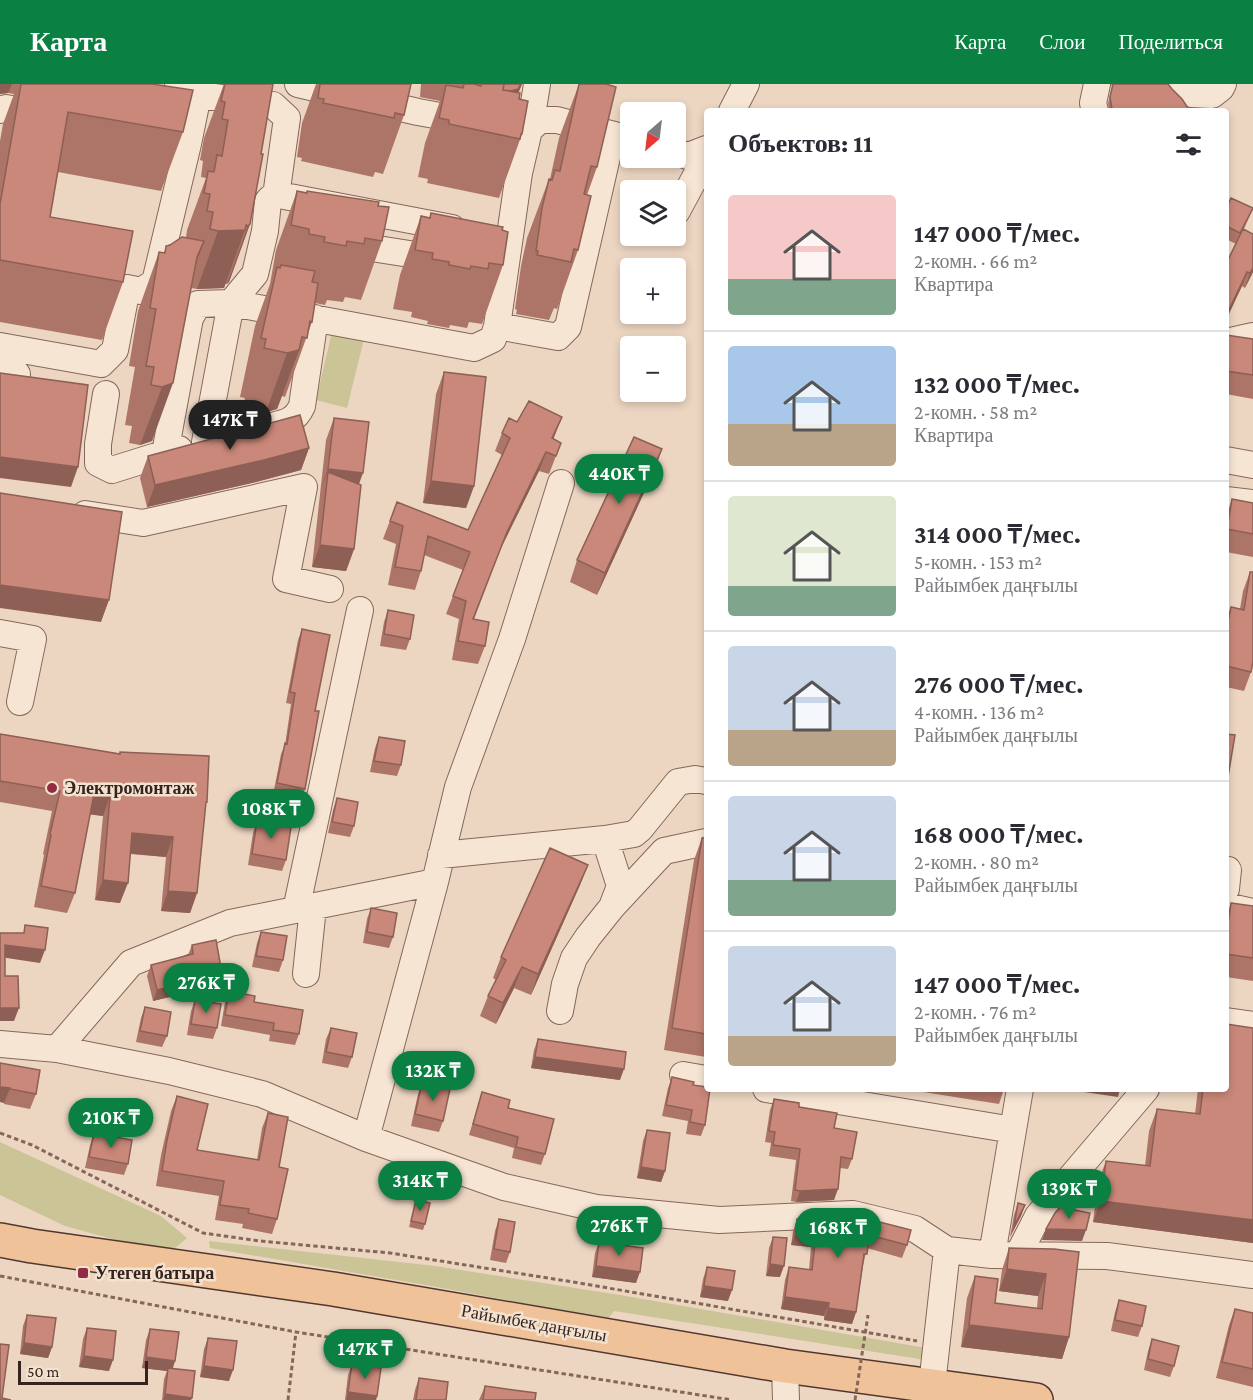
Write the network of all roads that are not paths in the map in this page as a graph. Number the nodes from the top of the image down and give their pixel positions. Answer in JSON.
{"nodes":[{"id":1,"x":298,"y":84,"type":"edge"},
{"id":2,"x":537,"y":84,"type":"edge"},
{"id":3,"x":746,"y":84,"type":"edge"},
{"id":4,"x":1096,"y":84,"type":"edge"},
{"id":5,"x":1180,"y":84,"type":"edge"},
{"id":6,"x":1223,"y":84,"type":"edge"},
{"id":7,"x":176,"y":89,"type":"edge"},
{"id":8,"x":734,"y":108,"type":"edge"},
{"id":9,"x":1094,"y":108,"type":"edge"},
{"id":10,"x":0,"y":110,"type":"edge"},
{"id":11,"x":63,"y":116,"type":"edge"},
{"id":12,"x":120,"y":125,"type":"edge"},
{"id":13,"x":620,"y":137,"type":"edge"},
{"id":14,"x":620,"y":141,"type":"edge"},
{"id":15,"x":188,"y":144,"type":"junction"},
{"id":16,"x":704,"y":150,"type":"edge"},
{"id":17,"x":686,"y":155,"type":"edge"},
{"id":18,"x":704,"y":161,"type":"edge"},
{"id":19,"x":686,"y":194,"type":"edge"},
{"id":20,"x":276,"y":196,"type":"junction"},
{"id":21,"x":492,"y":235,"type":"junction"},
{"id":22,"x":322,"y":240,"type":"edge"},
{"id":23,"x":483,"y":265,"type":"junction"},
{"id":24,"x":231,"y":303,"type":"junction"},
{"id":25,"x":315,"y":318,"type":"junction"},
{"id":26,"x":497,"y":326,"type":"junction"},
{"id":27,"x":1253,"y":336,"type":"edge"},
{"id":28,"x":1229,"y":341,"type":"edge"},
{"id":29,"x":0,"y":346,"type":"edge"},
{"id":30,"x":106,"y":394,"type":"dead end"},
{"id":31,"x":223,"y":438,"type":"junction"},
{"id":32,"x":165,"y":453,"type":"junction"},
{"id":33,"x":1229,"y":461,"type":"edge"},
{"id":34,"x":1253,"y":465,"type":"edge"},
{"id":35,"x":561,"y":483,"type":"dead end"},
{"id":36,"x":1229,"y":500,"type":"edge"},
{"id":37,"x":1253,"y":503,"type":"edge"},
{"id":38,"x":66,"y":511,"type":"edge"},
{"id":39,"x":330,"y":589,"type":"dead end"},
{"id":40,"x":360,"y":610,"type":"dead end"},
{"id":41,"x":0,"y":633,"type":"edge"},
{"id":42,"x":20,"y":702,"type":"dead end"},
{"id":43,"x":704,"y":781,"type":"edge"},
{"id":44,"x":605,"y":839,"type":"junction"},
{"id":45,"x":704,"y":842,"type":"edge"},
{"id":46,"x":441,"y":855,"type":"junction"},
{"id":47,"x":435,"y":882,"type":"junction"},
{"id":48,"x":612,"y":907,"type":"junction"},
{"id":49,"x":1229,"y":907,"type":"edge"},
{"id":50,"x":305,"y":908,"type":"junction"},
{"id":51,"x":1253,"y":912,"type":"edge"},
{"id":52,"x":306,"y":974,"type":"dead end"},
{"id":53,"x":560,"y":1011,"type":"dead end"},
{"id":54,"x":1229,"y":1021,"type":"edge"},
{"id":55,"x":1253,"y":1025,"type":"edge"},
{"id":56,"x":0,"y":1044,"type":"edge"},
{"id":57,"x":57,"y":1048,"type":"junction"},
{"id":58,"x":784,"y":1092,"type":"edge"},
{"id":59,"x":1019,"y":1092,"type":"edge"},
{"id":60,"x":1143,"y":1092,"type":"edge"},
{"id":61,"x":1013,"y":1130,"type":"junction"},
{"id":62,"x":366,"y":1138,"type":"junction"},
{"id":63,"x":0,"y":1226,"type":"edge"},
{"id":64,"x":0,"y":1240,"type":"edge"},
{"id":65,"x":32,"y":1246,"type":"junction"},
{"id":66,"x":947,"y":1250,"type":"junction"},
{"id":67,"x":992,"y":1255,"type":"junction"},
{"id":68,"x":1018,"y":1255,"type":"junction"},
{"id":69,"x":1253,"y":1275,"type":"edge"},
{"id":70,"x":785,"y":1366,"type":"junction"},
{"id":71,"x":932,"y":1385,"type":"junction"},
{"id":72,"x":966,"y":1395,"type":"edge"},
{"id":73,"x":786,"y":1400,"type":"edge"},
{"id":74,"x":1036,"y":1400,"type":"edge"}],
"edges":[{"from":1,"to":2,"type":"street"},
{"from":3,"to":8,"type":"street"},
{"from":4,"to":9,"type":"street"},
{"from":5,"to":6,"type":"street"},
{"from":7,"to":15,"type":"street"},
{"from":7,"to":20,"type":"street"},
{"from":10,"to":11,"type":"street"},
{"from":12,"to":15,"type":"street"},
{"from":13,"to":21,"type":"street"},
{"from":14,"to":26,"type":"street"},
{"from":15,"to":29,"type":"street"},
{"from":16,"to":17,"type":"street"},
{"from":18,"to":19,"type":"street"},
{"from":20,"to":21,"type":"street"},
{"from":20,"to":24,"type":"street"},
{"from":21,"to":23,"type":"street"},
{"from":22,"to":23,"type":"street"},
{"from":23,"to":26,"type":"street"},
{"from":24,"to":25,"type":"street"},
{"from":24,"to":31,"type":"street"},
{"from":24,"to":32,"type":"street"},
{"from":25,"to":26,"type":"street"},
{"from":25,"to":31,"type":"street"},
{"from":27,"to":28,"type":"street"},
{"from":30,"to":32,"type":"street"},
{"from":31,"to":32,"type":"street"},
{"from":33,"to":34,"type":"street"},
{"from":35,"to":46,"type":"street"},
{"from":36,"to":37,"type":"street"},
{"from":38,"to":39,"type":"street"},
{"from":40,"to":50,"type":"street"},
{"from":41,"to":42,"type":"street"},
{"from":43,"to":44,"type":"street"},
{"from":44,"to":46,"type":"street"},
{"from":44,"to":48,"type":"street"},
{"from":45,"to":48,"type":"street"},
{"from":46,"to":47,"type":"street"},
{"from":47,"to":50,"type":"street"},
{"from":47,"to":62,"type":"street"},
{"from":48,"to":53,"type":"street"},
{"from":49,"to":51,"type":"street"},
{"from":50,"to":52,"type":"street"},
{"from":50,"to":57,"type":"street"},
{"from":54,"to":55,"type":"street"},
{"from":56,"to":57,"type":"street"},
{"from":57,"to":62,"type":"street"},
{"from":58,"to":61,"type":"street"},
{"from":59,"to":61,"type":"street"},
{"from":60,"to":68,"type":"street"},
{"from":61,"to":67,"type":"street"},
{"from":62,"to":66,"type":"street"},
{"from":63,"to":65,"type":"main road","name":"Райымбек даңғылы"},
{"from":64,"to":65,"type":"main road","name":"Райымбек даңғылы"},
{"from":65,"to":70,"type":"main road","name":"Райымбек даңғылы"},
{"from":66,"to":67,"type":"street"},
{"from":66,"to":71,"type":"street"},
{"from":67,"to":68,"type":"street"},
{"from":68,"to":69,"type":"street"},
{"from":70,"to":71,"type":"main road","name":"Райымбек даңғылы"},
{"from":70,"to":73,"type":"street"},
{"from":71,"to":72,"type":"main road","name":"Райымбек даңғылы"},
{"from":72,"to":74,"type":"main road","name":"Райымбек даңғылы"}]}
